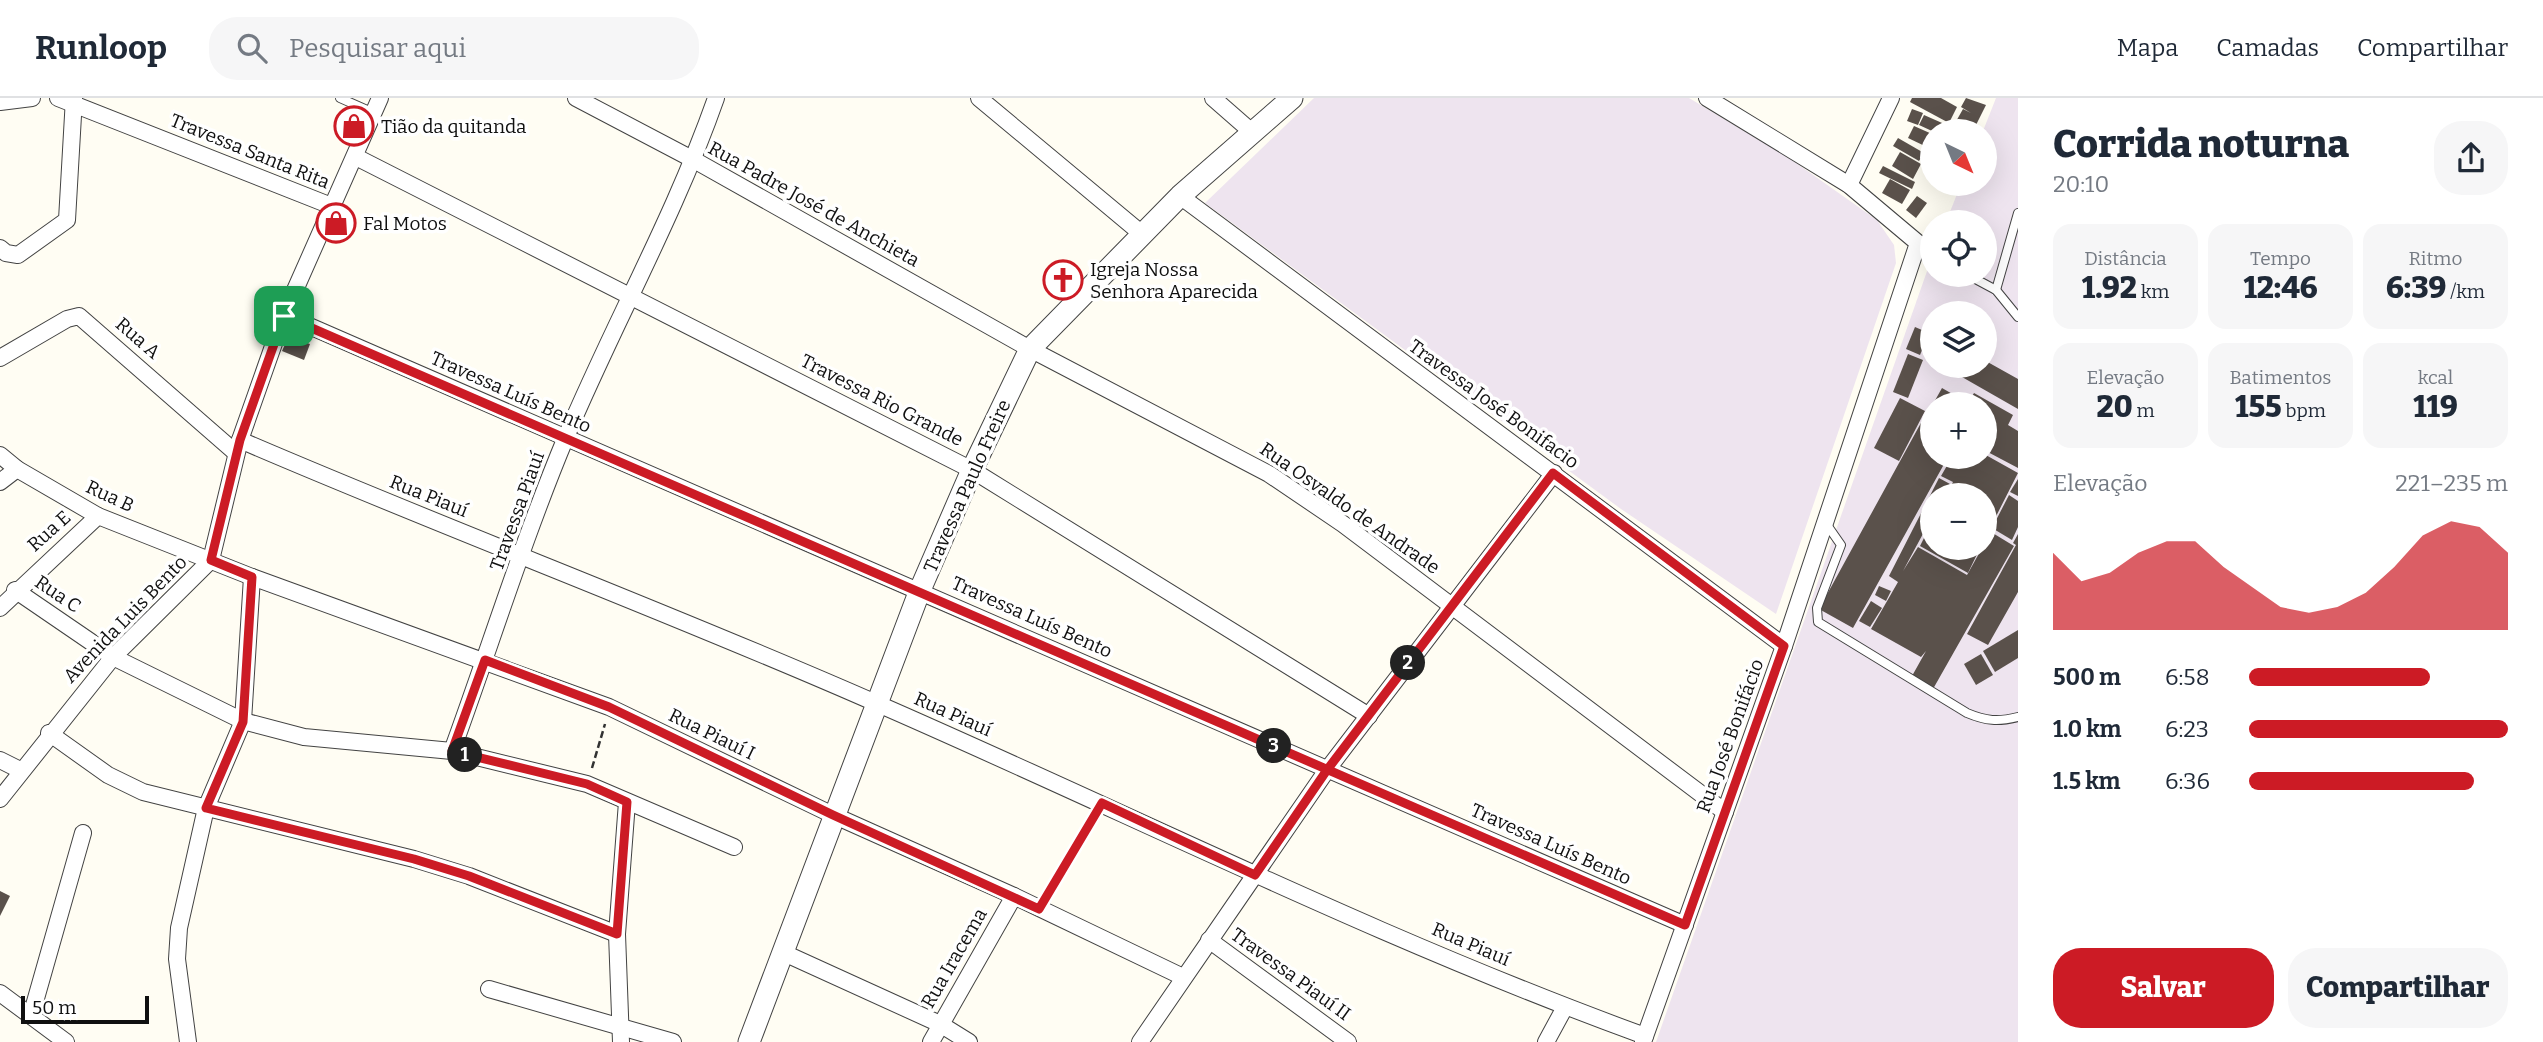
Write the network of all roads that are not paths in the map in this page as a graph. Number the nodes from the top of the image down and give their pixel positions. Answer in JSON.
{"nodes":[{"id":1,"x":32,"y":98,"type":"edge"},
{"id":2,"x":340,"y":98,"type":"edge"},
{"id":3,"x":576,"y":98,"type":"edge"},
{"id":4,"x":716,"y":98,"type":"edge"},
{"id":5,"x":979,"y":98,"type":"edge"},
{"id":6,"x":1213,"y":98,"type":"edge"},
{"id":7,"x":1292,"y":98,"type":"edge"},
{"id":8,"x":1707,"y":98,"type":"edge"},
{"id":9,"x":1891,"y":98,"type":"edge"},
{"id":10,"x":68,"y":100,"type":"edge"},
{"id":11,"x":0,"y":102,"type":"edge"},
{"id":12,"x":377,"y":106,"type":"edge"},
{"id":13,"x":1253,"y":133,"type":"junction"},
{"id":14,"x":356,"y":157,"type":"junction"},
{"id":15,"x":694,"y":160,"type":"junction"},
{"id":16,"x":1849,"y":185,"type":"junction"},
{"id":17,"x":1180,"y":197,"type":"junction"},
{"id":18,"x":334,"y":207,"type":"junction"},
{"id":19,"x":2018,"y":213,"type":"edge"},
{"id":20,"x":1142,"y":234,"type":"junction"},
{"id":21,"x":1918,"y":243,"type":"joint"},
{"id":22,"x":0,"y":248,"type":"edge"},
{"id":23,"x":1990,"y":287,"type":"edge"},
{"id":24,"x":1996,"y":290,"type":"junction"},
{"id":25,"x":629,"y":295,"type":"junction"},
{"id":26,"x":284,"y":316,"type":"junction"},
{"id":27,"x":2018,"y":317,"type":"edge"},
{"id":28,"x":1030,"y":349,"type":"junction"},
{"id":29,"x":0,"y":358,"type":"edge"},
{"id":30,"x":565,"y":439,"type":"junction"},
{"id":31,"x":238,"y":446,"type":"junction"},
{"id":32,"x":0,"y":455,"type":"edge"},
{"id":33,"x":17,"y":469,"type":"junction"},
{"id":34,"x":972,"y":470,"type":"junction"},
{"id":35,"x":1553,"y":473,"type":"junction"},
{"id":36,"x":0,"y":482,"type":"edge"},
{"id":37,"x":98,"y":516,"type":"junction"},
{"id":38,"x":1825,"y":522,"type":"junction"},
{"id":39,"x":523,"y":556,"type":"junction"},
{"id":40,"x":211,"y":560,"type":"junction"},
{"id":41,"x":252,"y":577,"type":"junction"},
{"id":42,"x":15,"y":590,"type":"junction"},
{"id":43,"x":920,"y":590,"type":"junction"},
{"id":44,"x":1451,"y":606,"type":"junction"},
{"id":45,"x":0,"y":608,"type":"edge"},
{"id":46,"x":1784,"y":646,"type":"junction"},
{"id":47,"x":113,"y":657,"type":"junction"},
{"id":48,"x":485,"y":660,"type":"junction"},
{"id":49,"x":876,"y":703,"type":"junction"},
{"id":50,"x":1369,"y":716,"type":"junction"},
{"id":51,"x":2018,"y":717,"type":"edge"},
{"id":52,"x":243,"y":722,"type":"junction"},
{"id":53,"x":49,"y":733,"type":"junction"},
{"id":54,"x":452,"y":751,"type":"junction"},
{"id":55,"x":0,"y":760,"type":"edge"},
{"id":56,"x":20,"y":770,"type":"junction"},
{"id":57,"x":1327,"y":770,"type":"junction"},
{"id":58,"x":0,"y":799,"type":"edge"},
{"id":59,"x":627,"y":802,"type":"junction"},
{"id":60,"x":206,"y":808,"type":"junction"},
{"id":61,"x":1725,"y":812,"type":"junction"},
{"id":62,"x":833,"y":815,"type":"junction"},
{"id":63,"x":83,"y":833,"type":"dead end"},
{"id":64,"x":734,"y":846,"type":"dead end"},
{"id":65,"x":1255,"y":875,"type":"junction"},
{"id":66,"x":1014,"y":896,"type":"junction"},
{"id":67,"x":1685,"y":925,"type":"junction"},
{"id":68,"x":617,"y":934,"type":"junction"},
{"id":69,"x":1209,"y":940,"type":"junction"},
{"id":70,"x":784,"y":953,"type":"junction"},
{"id":71,"x":1182,"y":977,"type":"junction"},
{"id":72,"x":489,"y":989,"type":"dead end"},
{"id":73,"x":0,"y":993,"type":"edge"},
{"id":74,"x":1565,"y":1007,"type":"junction"},
{"id":75,"x":31,"y":1016,"type":"junction"},
{"id":76,"x":619,"y":1024,"type":"junction"},
{"id":77,"x":940,"y":1024,"type":"junction"},
{"id":78,"x":1644,"y":1039,"type":"edge"},
{"id":79,"x":66,"y":1042,"type":"edge"},
{"id":80,"x":188,"y":1042,"type":"edge"},
{"id":81,"x":621,"y":1042,"type":"edge"},
{"id":82,"x":673,"y":1042,"type":"edge"},
{"id":83,"x":749,"y":1042,"type":"edge"},
{"id":84,"x":931,"y":1042,"type":"edge"},
{"id":85,"x":969,"y":1042,"type":"edge"},
{"id":86,"x":1140,"y":1042,"type":"edge"},
{"id":87,"x":1348,"y":1042,"type":"edge"},
{"id":88,"x":1546,"y":1042,"type":"edge"}],
"edges":[{"from":1,"to":11,"type":"street"},
{"from":2,"to":12,"type":"lane"},
{"from":3,"to":15,"type":"street","name":"Rua Padre José de Anchieta"},
{"from":4,"to":15,"type":"street","name":"Travessa Piauí"},
{"from":5,"to":20,"type":"street"},
{"from":6,"to":13,"type":"street"},
{"from":7,"to":13,"type":"street","name":"Travessa Paulo Freire"},
{"from":8,"to":16,"type":"street"},
{"from":9,"to":16,"type":"street"},
{"from":10,"to":18,"type":"street","name":"Travessa Santa Rita"},
{"from":10,"to":22,"type":"street","name":"Travessa Santa Rita"},
{"from":12,"to":14,"type":"street","name":"Avenida Luis Bento"},
{"from":13,"to":17,"type":"street","name":"Travessa Paulo Freire"},
{"from":14,"to":18,"type":"street","name":"Avenida Luis Bento"},
{"from":14,"to":25,"type":"street","name":"Travessa Rio Grande"},
{"from":15,"to":25,"type":"street","name":"Travessa Piauí"},
{"from":15,"to":28,"type":"street","name":"Rua Padre José de Anchieta"},
{"from":16,"to":21,"type":"street"},
{"from":17,"to":20,"type":"street","name":"Travessa Paulo Freire"},
{"from":17,"to":35,"type":"street","name":"Travessa José Bonifacio"},
{"from":18,"to":26,"type":"street","name":"Avenida Luis Bento"},
{"from":19,"to":24,"type":"lane"},
{"from":20,"to":28,"type":"street","name":"Travessa Paulo Freire"},
{"from":21,"to":38,"type":"street","name":"Rua José Bonifácio"},
{"from":23,"to":24,"type":"lane"},
{"from":24,"to":27,"type":"lane"},
{"from":25,"to":30,"type":"street","name":"Travessa Piauí"},
{"from":25,"to":34,"type":"street","name":"Travessa Rio Grande"},
{"from":26,"to":30,"type":"street","name":"Travessa Luís Bento"},
{"from":26,"to":31,"type":"street","name":"Avenida Luis Bento"},
{"from":28,"to":34,"type":"street","name":"Travessa Paulo Freire"},
{"from":28,"to":44,"type":"street","name":"Rua Osvaldo de Andrade"},
{"from":29,"to":31,"type":"street","name":"Rua A"},
{"from":30,"to":39,"type":"street","name":"Travessa Piauí"},
{"from":30,"to":43,"type":"street","name":"Travessa Luís Bento"},
{"from":31,"to":39,"type":"street","name":"Rua Piauí"},
{"from":31,"to":40,"type":"street","name":"Avenida Luis Bento"},
{"from":32,"to":33,"type":"street","name":"Rua B"},
{"from":33,"to":36,"type":"street"},
{"from":33,"to":37,"type":"street","name":"Rua B"},
{"from":34,"to":43,"type":"street","name":"Travessa Paulo Freire"},
{"from":34,"to":50,"type":"street","name":"Travessa Rio Grande"},
{"from":35,"to":44,"type":"street"},
{"from":35,"to":46,"type":"street","name":"Travessa José Bonifacio"},
{"from":37,"to":40,"type":"street","name":"Rua B"},
{"from":37,"to":42,"type":"street","name":"Rua E"},
{"from":38,"to":46,"type":"street","name":"Rua José Bonifácio"},
{"from":38,"to":51,"type":"lane"},
{"from":39,"to":48,"type":"street","name":"Travessa Piauí"},
{"from":39,"to":49,"type":"street","name":"Rua Piauí"},
{"from":40,"to":41,"type":"street","name":"Rua Piauí I"},
{"from":40,"to":47,"type":"street","name":"Avenida Luis Bento"},
{"from":41,"to":48,"type":"street","name":"Rua Piauí I"},
{"from":41,"to":52,"type":"street"},
{"from":42,"to":45,"type":"street","name":"Rua E"},
{"from":42,"to":47,"type":"street","name":"Rua C"},
{"from":43,"to":49,"type":"street","name":"Travessa Paulo Freire"},
{"from":43,"to":57,"type":"street","name":"Travessa Luís Bento"},
{"from":44,"to":50,"type":"street"},
{"from":44,"to":61,"type":"street","name":"Rua Osvaldo de Andrade"},
{"from":46,"to":61,"type":"street","name":"Rua José Bonifácio"},
{"from":47,"to":52,"type":"street","name":"Rua C"},
{"from":47,"to":53,"type":"street","name":"Avenida Luis Bento"},
{"from":48,"to":54,"type":"street","name":"Travessa Piauí"},
{"from":48,"to":62,"type":"street","name":"Rua Piauí I"},
{"from":49,"to":62,"type":"street","name":"Travessa Paulo Freire"},
{"from":49,"to":65,"type":"street","name":"Rua Piauí"},
{"from":50,"to":57,"type":"street"},
{"from":52,"to":54,"type":"street","name":"Rua C"},
{"from":52,"to":60,"type":"street"},
{"from":53,"to":56,"type":"street","name":"Avenida Luis Bento"},
{"from":53,"to":60,"type":"street"},
{"from":54,"to":59,"type":"street","name":"Rua C"},
{"from":55,"to":56,"type":"street"},
{"from":56,"to":58,"type":"street","name":"Avenida Luis Bento"},
{"from":57,"to":65,"type":"street"},
{"from":57,"to":67,"type":"street","name":"Travessa Luís Bento"},
{"from":59,"to":64,"type":"street","name":"Rua C"},
{"from":59,"to":68,"type":"street"},
{"from":60,"to":68,"type":"street"},
{"from":60,"to":80,"type":"street"},
{"from":61,"to":67,"type":"street","name":"Rua José Bonifácio"},
{"from":62,"to":66,"type":"street","name":"Rua Piauí I"},
{"from":62,"to":70,"type":"street","name":"Travessa Paulo Freire"},
{"from":63,"to":75,"type":"street"},
{"from":65,"to":69,"type":"street"},
{"from":65,"to":74,"type":"street","name":"Rua Piauí"},
{"from":66,"to":71,"type":"street","name":"Rua Piauí I"},
{"from":66,"to":77,"type":"street","name":"Rua Iracema"},
{"from":67,"to":78,"type":"street","name":"Rua José Bonifácio"},
{"from":68,"to":76,"type":"street"},
{"from":69,"to":71,"type":"street"},
{"from":69,"to":87,"type":"street","name":"Travessa Piauí II"},
{"from":70,"to":77,"type":"street"},
{"from":70,"to":83,"type":"street","name":"Travessa Paulo Freire"},
{"from":71,"to":86,"type":"street"},
{"from":72,"to":76,"type":"street"},
{"from":73,"to":75,"type":"street"},
{"from":74,"to":78,"type":"street","name":"Rua Piauí"},
{"from":74,"to":88,"type":"street"},
{"from":75,"to":79,"type":"street"},
{"from":76,"to":81,"type":"street"},
{"from":76,"to":82,"type":"street"},
{"from":77,"to":84,"type":"street","name":"Rua Iracema"},
{"from":77,"to":85,"type":"street"}]}
